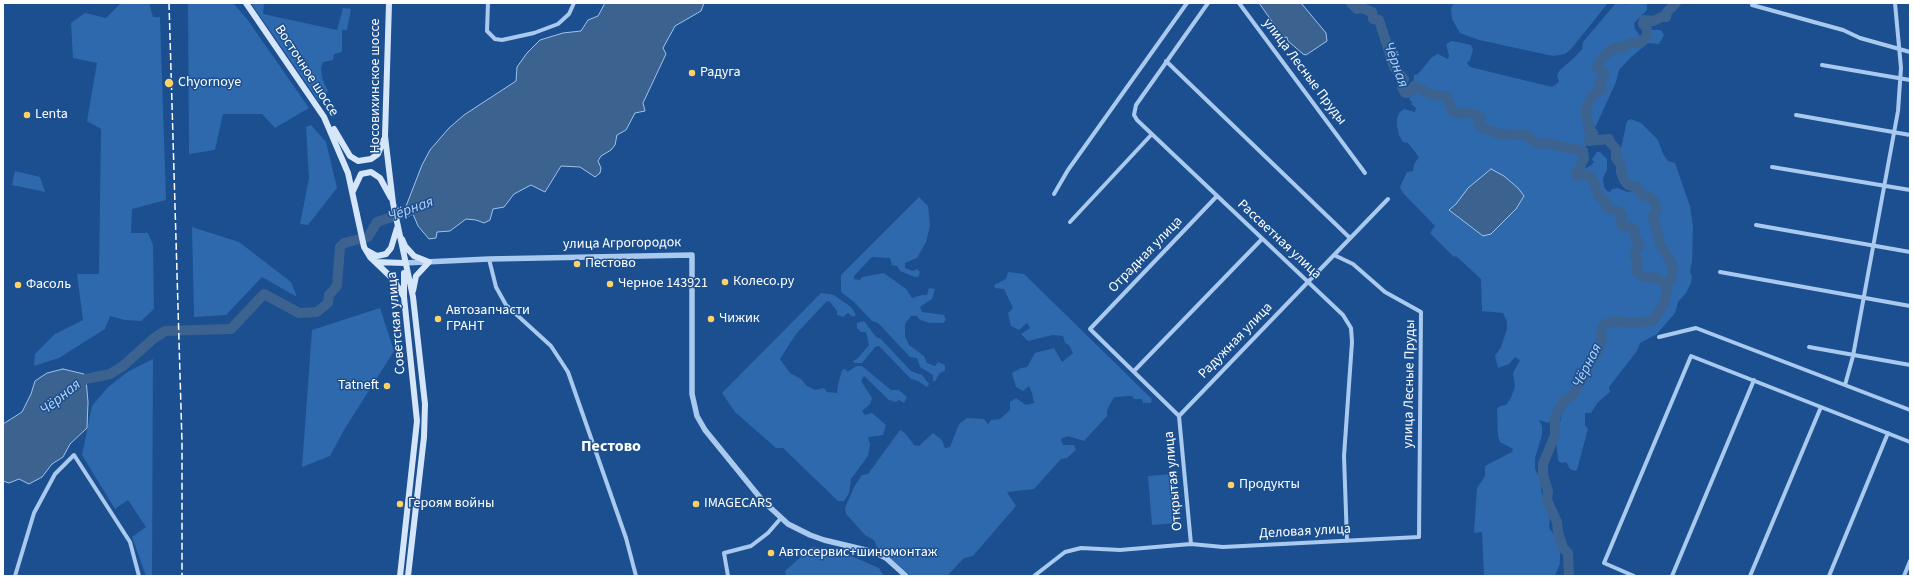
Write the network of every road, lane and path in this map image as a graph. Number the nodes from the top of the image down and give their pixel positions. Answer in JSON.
{"nodes":[{"id":1,"x":246,"y":3,"type":"edge"},
{"id":2,"x":389,"y":3,"type":"edge"},
{"id":3,"x":488,"y":3,"type":"edge"},
{"id":4,"x":574,"y":3,"type":"edge"},
{"id":5,"x":1187,"y":3,"type":"edge"},
{"id":6,"x":1208,"y":3,"type":"edge"},
{"id":7,"x":1239,"y":3,"type":"edge"},
{"id":8,"x":1895,"y":3,"type":"edge"},
{"id":9,"x":1752,"y":5,"type":"dead end"},
{"id":10,"x":1900,"y":49,"type":"junction"},
{"id":11,"x":1910,"y":52,"type":"edge"},
{"id":12,"x":1166,"y":61,"type":"junction"},
{"id":13,"x":1822,"y":65,"type":"dead end"},
{"id":14,"x":1901,"y":78,"type":"junction"},
{"id":15,"x":1910,"y":80,"type":"edge"},
{"id":16,"x":1796,"y":115,"type":"dead end"},
{"id":17,"x":324,"y":117,"type":"junction"},
{"id":18,"x":1894,"y":133,"type":"junction"},
{"id":19,"x":1152,"y":134,"type":"junction"},
{"id":20,"x":1910,"y":135,"type":"edge"},
{"id":21,"x":385,"y":136,"type":"junction"},
{"id":22,"x":1772,"y":167,"type":"dead end"},
{"id":23,"x":1365,"y":173,"type":"dead end"},
{"id":24,"x":1884,"y":185,"type":"junction"},
{"id":25,"x":1910,"y":190,"type":"edge"},
{"id":26,"x":353,"y":191,"type":"junction"},
{"id":27,"x":1054,"y":194,"type":"dead end"},
{"id":28,"x":1217,"y":196,"type":"junction"},
{"id":29,"x":1388,"y":199,"type":"dead end"},
{"id":30,"x":393,"y":203,"type":"junction"},
{"id":31,"x":1070,"y":222,"type":"dead end"},
{"id":32,"x":397,"y":226,"type":"junction"},
{"id":33,"x":1756,"y":226,"type":"dead end"},
{"id":34,"x":1350,"y":238,"type":"junction"},
{"id":35,"x":1262,"y":239,"type":"junction"},
{"id":36,"x":364,"y":245,"type":"junction"},
{"id":37,"x":1873,"y":246,"type":"junction"},
{"id":38,"x":1910,"y":252,"type":"edge"},
{"id":39,"x":1334,"y":255,"type":"junction"},
{"id":40,"x":489,"y":259,"type":"junction"},
{"id":41,"x":374,"y":262,"type":"junction"},
{"id":42,"x":429,"y":262,"type":"junction"},
{"id":43,"x":404,"y":263,"type":"junction"},
{"id":44,"x":1720,"y":272,"type":"dead end"},
{"id":45,"x":1308,"y":282,"type":"junction"},
{"id":46,"x":413,"y":297,"type":"junction"},
{"id":47,"x":1864,"y":297,"type":"junction"},
{"id":48,"x":404,"y":298,"type":"junction"},
{"id":49,"x":1910,"y":306,"type":"edge"},
{"id":50,"x":1660,"y":337,"type":"dead end"},
{"id":51,"x":1809,"y":347,"type":"dead end"},
{"id":52,"x":1853,"y":356,"type":"junction"},
{"id":53,"x":1910,"y":365,"type":"edge"},
{"id":54,"x":1134,"y":371,"type":"junction"},
{"id":55,"x":1754,"y":380,"type":"junction"},
{"id":56,"x":1845,"y":385,"type":"junction"},
{"id":57,"x":1821,"y":407,"type":"junction"},
{"id":58,"x":1910,"y":410,"type":"edge"},
{"id":59,"x":1179,"y":416,"type":"junction"},
{"id":60,"x":1888,"y":433,"type":"junction"},
{"id":61,"x":1910,"y":442,"type":"edge"},
{"id":62,"x":781,"y":518,"type":"junction"},
{"id":63,"x":1419,"y":537,"type":"joint"},
{"id":64,"x":1347,"y":541,"type":"junction"},
{"id":65,"x":1191,"y":544,"type":"junction"},
{"id":66,"x":1910,"y":561,"type":"edge"},
{"id":67,"x":15,"y":576,"type":"edge"},
{"id":68,"x":139,"y":576,"type":"edge"},
{"id":69,"x":400,"y":576,"type":"edge"},
{"id":70,"x":408,"y":576,"type":"edge"},
{"id":71,"x":636,"y":576,"type":"edge"},
{"id":72,"x":728,"y":576,"type":"edge"},
{"id":73,"x":906,"y":576,"type":"edge"},
{"id":74,"x":1034,"y":576,"type":"edge"},
{"id":75,"x":1634,"y":576,"type":"edge"},
{"id":76,"x":1672,"y":576,"type":"edge"},
{"id":77,"x":1750,"y":576,"type":"edge"},
{"id":78,"x":1829,"y":576,"type":"edge"},
{"id":79,"x":1904,"y":576,"type":"edge"}],
"edges":[{"from":1,"to":17,"type":"main road","name":"Восточное шоссе"},
{"from":2,"to":21,"type":"main road","name":"Носовихинское шоссе"},
{"from":3,"to":4,"type":"street"},
{"from":5,"to":27,"type":"street"},
{"from":6,"to":12,"type":"street","name":"Рассветная улица"},
{"from":7,"to":23,"type":"street","name":"улица Лесные Пруды"},
{"from":8,"to":10,"type":"street"},
{"from":9,"to":10,"type":"street"},
{"from":10,"to":11,"type":"street"},
{"from":10,"to":14,"type":"street"},
{"from":12,"to":19,"type":"street","name":"Рассветная улица"},
{"from":12,"to":34,"type":"street"},
{"from":13,"to":14,"type":"street"},
{"from":14,"to":15,"type":"street"},
{"from":14,"to":18,"type":"street"},
{"from":16,"to":18,"type":"street"},
{"from":17,"to":21,"type":"main road"},
{"from":17,"to":26,"type":"main road","name":"Восточное шоссе"},
{"from":18,"to":20,"type":"street"},
{"from":18,"to":24,"type":"street"},
{"from":19,"to":28,"type":"street","name":"Рассветная улица"},
{"from":19,"to":31,"type":"street"},
{"from":21,"to":30,"type":"main road","name":"Носовихинское шоссе"},
{"from":22,"to":24,"type":"street"},
{"from":24,"to":25,"type":"street"},
{"from":24,"to":37,"type":"street"},
{"from":26,"to":30,"type":"main road"},
{"from":26,"to":36,"type":"main road","name":"Восточное шоссе"},
{"from":28,"to":35,"type":"street","name":"Рассветная улица"},
{"from":28,"to":54,"type":"street","name":"Отрадная улица"},
{"from":29,"to":34,"type":"street"},
{"from":30,"to":32,"type":"main road","name":"Носовихинское шоссе"},
{"from":32,"to":36,"type":"main road"},
{"from":32,"to":42,"type":"main road"},
{"from":32,"to":43,"type":"main road","name":"Носовихинское шоссе"},
{"from":33,"to":37,"type":"street"},
{"from":34,"to":39,"type":"street"},
{"from":35,"to":45,"type":"street","name":"Рассветная улица"},
{"from":35,"to":54,"type":"street"},
{"from":36,"to":41,"type":"main road","name":"Восточное шоссе"},
{"from":37,"to":38,"type":"street"},
{"from":37,"to":47,"type":"street"},
{"from":39,"to":45,"type":"street","name":"Радужная улица"},
{"from":39,"to":63,"type":"street","name":"улица Лесные Пруды"},
{"from":40,"to":42,"type":"street","name":"улица Агрогородок"},
{"from":40,"to":62,"type":"street","name":"улица Агрогородок"},
{"from":40,"to":71,"type":"street"},
{"from":41,"to":43,"type":"main road"},
{"from":41,"to":48,"type":"main road","name":"Восточное шоссе"},
{"from":42,"to":43,"type":"street","name":"улица Агрогородок"},
{"from":42,"to":46,"type":"main road"},
{"from":43,"to":46,"type":"main road","name":"Советская улица"},
{"from":43,"to":48,"type":"main road","name":"Советская улица"},
{"from":44,"to":47,"type":"street"},
{"from":45,"to":59,"type":"street","name":"Радужная улица"},
{"from":45,"to":64,"type":"street","name":"Рассветная улица"},
{"from":46,"to":70,"type":"main road","name":"Советская улица"},
{"from":47,"to":49,"type":"street"},
{"from":47,"to":52,"type":"street"},
{"from":48,"to":69,"type":"main road","name":"Советская улица"},
{"from":50,"to":56,"type":"street"},
{"from":51,"to":52,"type":"street"},
{"from":52,"to":53,"type":"street"},
{"from":52,"to":56,"type":"street"},
{"from":54,"to":59,"type":"street"},
{"from":55,"to":57,"type":"street"},
{"from":55,"to":75,"type":"street"},
{"from":55,"to":76,"type":"street"},
{"from":56,"to":58,"type":"street"},
{"from":57,"to":60,"type":"street"},
{"from":57,"to":77,"type":"street"},
{"from":59,"to":65,"type":"street","name":"Открытая улица"},
{"from":60,"to":61,"type":"street"},
{"from":60,"to":78,"type":"street"},
{"from":62,"to":72,"type":"street"},
{"from":62,"to":73,"type":"street","name":"улица Агрогородок"},
{"from":63,"to":64,"type":"street","name":"Деловая улица"},
{"from":64,"to":65,"type":"street","name":"Деловая улица"},
{"from":65,"to":74,"type":"street","name":"Деловая улица"},
{"from":66,"to":79,"type":"street"},
{"from":67,"to":68,"type":"street"}]}
